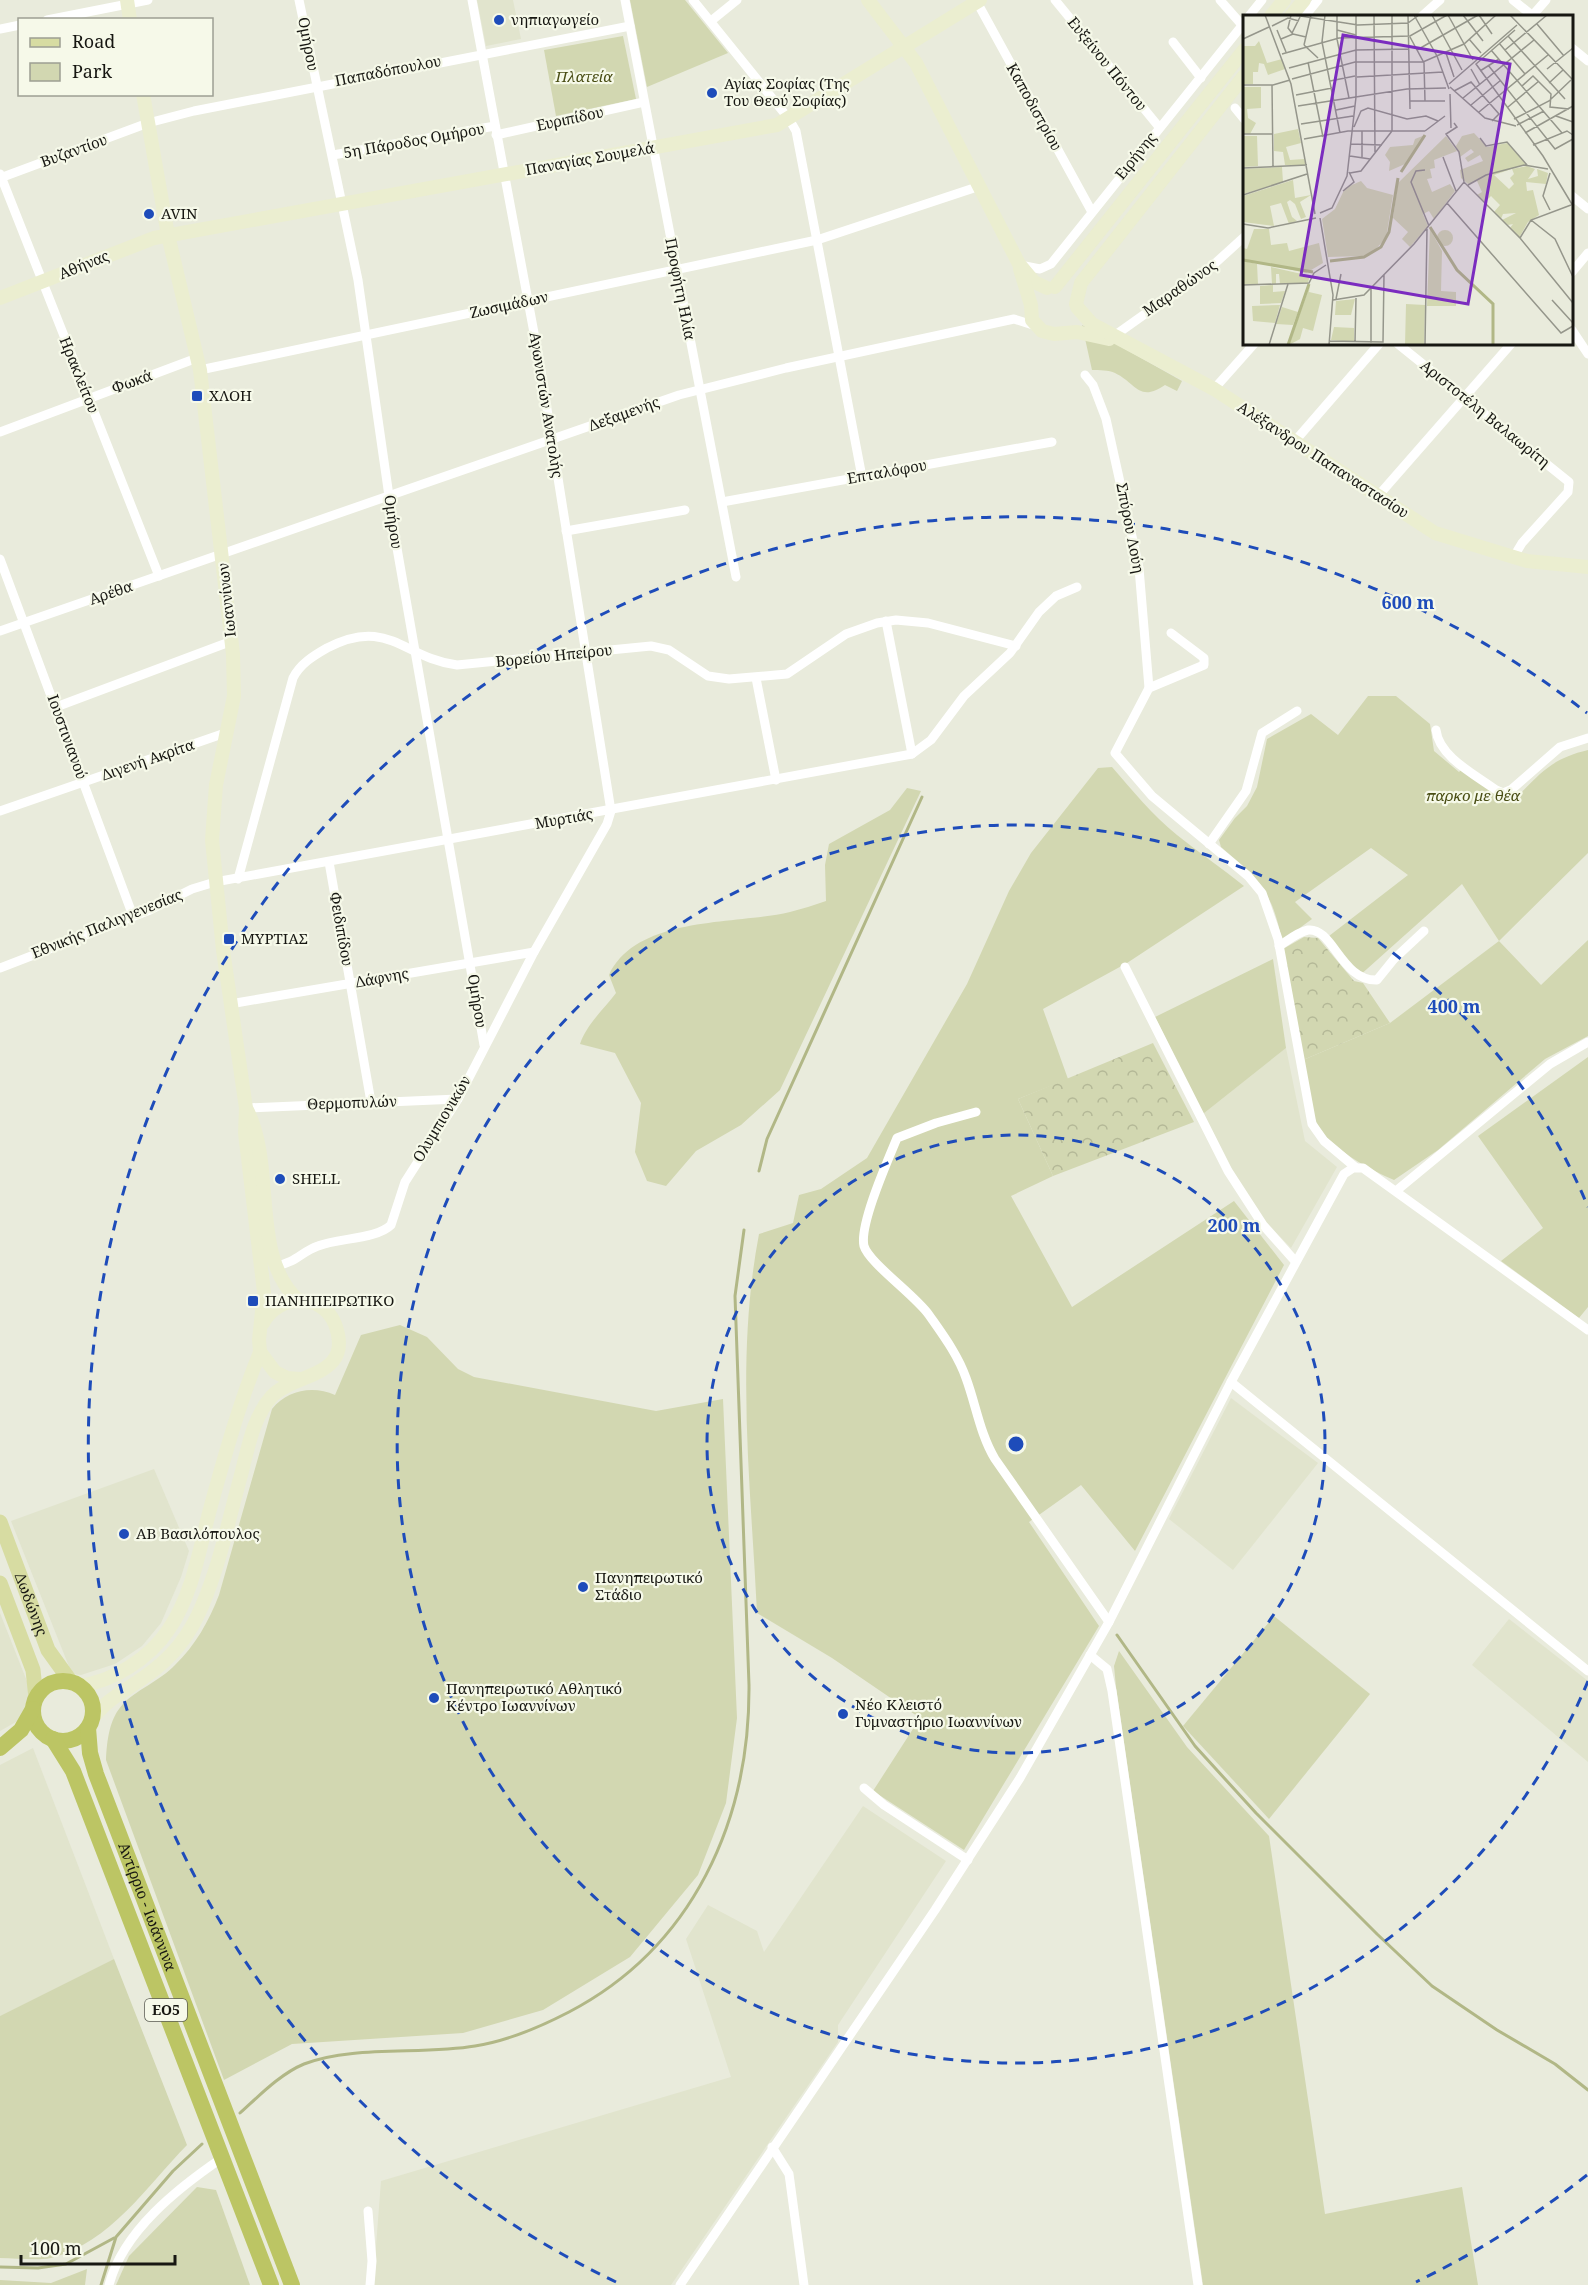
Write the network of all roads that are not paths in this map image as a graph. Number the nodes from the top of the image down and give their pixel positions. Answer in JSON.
{"nodes":[{"id":1,"x":148,"y":0,"type":"edge"},
{"id":2,"x":299,"y":0,"type":"edge"},
{"id":3,"x":472,"y":0,"type":"edge"},
{"id":4,"x":625,"y":0,"type":"edge"},
{"id":5,"x":693,"y":0,"type":"edge"},
{"id":6,"x":737,"y":0,"type":"edge"},
{"id":7,"x":868,"y":0,"type":"edge"},
{"id":8,"x":1055,"y":0,"type":"edge"},
{"id":9,"x":1220,"y":0,"type":"edge"},
{"id":10,"x":1262,"y":0,"type":"edge"},
{"id":11,"x":1284,"y":0,"type":"edge"},
{"id":12,"x":1304,"y":0,"type":"edge"},
{"id":13,"x":1318,"y":0,"type":"edge"},
{"id":14,"x":1440,"y":0,"type":"edge"},
{"id":15,"x":1513,"y":0,"type":"edge"},
{"id":16,"x":1546,"y":0,"type":"edge"},
{"id":17,"x":978,"y":1,"type":"edge"},
{"id":18,"x":127,"y":2,"type":"edge"},
{"id":19,"x":1250,"y":15,"type":"edge"},
{"id":20,"x":1272,"y":15,"type":"edge"},
{"id":21,"x":1292,"y":15,"type":"edge"},
{"id":22,"x":1306,"y":15,"type":"edge"},
{"id":23,"x":1423,"y":15,"type":"edge"},
{"id":24,"x":1532,"y":15,"type":"edge"},
{"id":25,"x":1534,"y":15,"type":"edge"},
{"id":26,"x":56,"y":18,"type":"edge"},
{"id":27,"x":130,"y":18,"type":"edge"},
{"id":28,"x":711,"y":21,"type":"junction"},
{"id":29,"x":1243,"y":24,"type":"edge"},
{"id":30,"x":18,"y":25,"type":"edge"},
{"id":31,"x":630,"y":26,"type":"junction"},
{"id":32,"x":0,"y":29,"type":"edge"},
{"id":33,"x":1173,"y":42,"type":"dead end"},
{"id":34,"x":906,"y":46,"type":"junction"},
{"id":35,"x":1573,"y":49,"type":"edge"},
{"id":36,"x":1243,"y":52,"type":"edge"},
{"id":37,"x":482,"y":54,"type":"junction"},
{"id":38,"x":1588,"y":61,"type":"edge"},
{"id":39,"x":1201,"y":78,"type":"junction"},
{"id":40,"x":1243,"y":79,"type":"edge"},
{"id":41,"x":316,"y":85,"type":"junction"},
{"id":42,"x":143,"y":96,"type":"edge"},
{"id":43,"x":644,"y":102,"type":"junction"},
{"id":44,"x":1235,"y":108,"type":"dead end"},
{"id":45,"x":1243,"y":117,"type":"edge"},
{"id":46,"x":789,"y":119,"type":"junction"},
{"id":47,"x":148,"y":123,"type":"junction"},
{"id":48,"x":1160,"y":127,"type":"junction"},
{"id":49,"x":495,"y":131,"type":"junction"},
{"id":50,"x":653,"y":147,"type":"junction"},
{"id":51,"x":333,"y":155,"type":"junction"},
{"id":52,"x":503,"y":174,"type":"junction"},
{"id":53,"x":0,"y":176,"type":"edge"},
{"id":54,"x":980,"y":186,"type":"junction"},
{"id":55,"x":1573,"y":197,"type":"edge"},
{"id":56,"x":343,"y":204,"type":"junction"},
{"id":57,"x":1588,"y":209,"type":"edge"},
{"id":58,"x":1092,"y":212,"type":"junction"},
{"id":59,"x":168,"y":235,"type":"junction"},
{"id":60,"x":1243,"y":239,"type":"edge"},
{"id":61,"x":817,"y":240,"type":"junction"},
{"id":62,"x":1588,"y":253,"type":"edge"},
{"id":63,"x":1019,"y":264,"type":"junction"},
{"id":64,"x":676,"y":270,"type":"junction"},
{"id":65,"x":1573,"y":271,"type":"edge"},
{"id":66,"x":42,"y":281,"type":"junction"},
{"id":67,"x":1051,"y":288,"type":"junction"},
{"id":68,"x":0,"y":298,"type":"edge"},
{"id":69,"x":528,"y":301,"type":"junction"},
{"id":70,"x":1031,"y":304,"type":"junction"},
{"id":71,"x":1076,"y":306,"type":"junction"},
{"id":72,"x":1036,"y":326,"type":"junction"},
{"id":73,"x":1063,"y":332,"type":"junction"},
{"id":74,"x":1573,"y":332,"type":"edge"},
{"id":75,"x":368,"y":335,"type":"junction"},
{"id":76,"x":1120,"y":339,"type":"junction"},
{"id":77,"x":1253,"y":345,"type":"edge"},
{"id":78,"x":1378,"y":345,"type":"edge"},
{"id":79,"x":1399,"y":345,"type":"edge"},
{"id":80,"x":1510,"y":345,"type":"edge"},
{"id":81,"x":1588,"y":354,"type":"edge"},
{"id":82,"x":839,"y":357,"type":"junction"},
{"id":83,"x":199,"y":364,"type":"junction"},
{"id":84,"x":1085,"y":375,"type":"dead end"},
{"id":85,"x":700,"y":389,"type":"junction"},
{"id":86,"x":1214,"y":389,"type":"junction"},
{"id":87,"x":89,"y":398,"type":"junction"},
{"id":88,"x":1465,"y":398,"type":"junction"},
{"id":89,"x":0,"y":432,"type":"edge"},
{"id":90,"x":552,"y":440,"type":"junction"},
{"id":91,"x":1296,"y":441,"type":"junction"},
{"id":92,"x":1052,"y":442,"type":"dead end"},
{"id":93,"x":862,"y":477,"type":"junction"},
{"id":94,"x":389,"y":495,"type":"junction"},
{"id":95,"x":1378,"y":496,"type":"junction"},
{"id":96,"x":722,"y":502,"type":"junction"},
{"id":97,"x":685,"y":510,"type":"dead end"},
{"id":98,"x":566,"y":531,"type":"junction"},
{"id":99,"x":222,"y":554,"type":"junction"},
{"id":100,"x":1513,"y":558,"type":"junction"},
{"id":101,"x":0,"y":559,"type":"edge"},
{"id":102,"x":1588,"y":567,"type":"edge"},
{"id":103,"x":159,"y":576,"type":"junction"},
{"id":104,"x":736,"y":577,"type":"dead end"},
{"id":105,"x":1077,"y":587,"type":"dead end"},
{"id":106,"x":886,"y":621,"type":"junction"},
{"id":107,"x":24,"y":623,"type":"junction"},
{"id":108,"x":0,"y":631,"type":"edge"},
{"id":109,"x":1171,"y":633,"type":"dead end"},
{"id":110,"x":232,"y":641,"type":"junction"},
{"id":111,"x":1016,"y":646,"type":"junction"},
{"id":112,"x":414,"y":650,"type":"junction"},
{"id":113,"x":585,"y":653,"type":"junction"},
{"id":114,"x":756,"y":678,"type":"junction"},
{"id":115,"x":1149,"y":688,"type":"junction"},
{"id":116,"x":56,"y":707,"type":"junction"},
{"id":117,"x":1297,"y":711,"type":"dead end"},
{"id":118,"x":1436,"y":730,"type":"dead end"},
{"id":119,"x":228,"y":732,"type":"junction"},
{"id":120,"x":1588,"y":738,"type":"edge"},
{"id":121,"x":912,"y":754,"type":"junction"},
{"id":122,"x":776,"y":780,"type":"junction"},
{"id":123,"x":84,"y":782,"type":"junction"},
{"id":124,"x":0,"y":811,"type":"edge"},
{"id":125,"x":612,"y":811,"type":"junction"},
{"id":126,"x":448,"y":840,"type":"junction"},
{"id":127,"x":1209,"y":844,"type":"junction"},
{"id":128,"x":329,"y":862,"type":"junction"},
{"id":129,"x":238,"y":879,"type":"junction"},
{"id":130,"x":215,"y":882,"type":"junction"},
{"id":131,"x":133,"y":916,"type":"junction"},
{"id":132,"x":1424,"y":931,"type":"dead end"},
{"id":133,"x":1279,"y":946,"type":"junction"},
{"id":134,"x":534,"y":952,"type":"junction"},
{"id":135,"x":471,"y":963,"type":"junction"},
{"id":136,"x":1125,"y":967,"type":"dead end"},
{"id":137,"x":0,"y":968,"type":"edge"},
{"id":138,"x":351,"y":983,"type":"junction"},
{"id":139,"x":230,"y":1004,"type":"junction"},
{"id":140,"x":1588,"y":1042,"type":"edge"},
{"id":141,"x":484,"y":1045,"type":"junction"},
{"id":142,"x":458,"y":1099,"type":"junction"},
{"id":143,"x":371,"y":1102,"type":"junction"},
{"id":144,"x":246,"y":1108,"type":"junction"},
{"id":145,"x":976,"y":1112,"type":"dead end"},
{"id":146,"x":1355,"y":1167,"type":"junction"},
{"id":147,"x":1396,"y":1191,"type":"junction"},
{"id":148,"x":1295,"y":1261,"type":"junction"},
{"id":149,"x":276,"y":1266,"type":"junction"},
{"id":150,"x":298,"y":1300,"type":"junction"},
{"id":151,"x":261,"y":1327,"type":"junction"},
{"id":152,"x":1588,"y":1329,"type":"edge"},
{"id":153,"x":260,"y":1352,"type":"junction"},
{"id":154,"x":300,"y":1379,"type":"junction"},
{"id":155,"x":1231,"y":1382,"type":"junction"},
{"id":156,"x":0,"y":1522,"type":"edge"},
{"id":157,"x":0,"y":1583,"type":"edge"},
{"id":158,"x":1109,"y":1622,"type":"junction"},
{"id":159,"x":1090,"y":1655,"type":"junction"},
{"id":160,"x":1588,"y":1671,"type":"edge"},
{"id":161,"x":75,"y":1684,"type":"junction"},
{"id":162,"x":35,"y":1703,"type":"junction"},
{"id":163,"x":89,"y":1724,"type":"junction"},
{"id":164,"x":50,"y":1737,"type":"junction"},
{"id":165,"x":0,"y":1748,"type":"edge"},
{"id":166,"x":864,"y":1788,"type":"dead end"},
{"id":167,"x":968,"y":1860,"type":"junction"},
{"id":168,"x":772,"y":2147,"type":"junction"},
{"id":169,"x":222,"y":2158,"type":"junction"},
{"id":170,"x":368,"y":2211,"type":"dead end"},
{"id":171,"x":109,"y":2285,"type":"edge"},
{"id":172,"x":270,"y":2285,"type":"edge"},
{"id":173,"x":292,"y":2285,"type":"edge"},
{"id":174,"x":370,"y":2285,"type":"edge"},
{"id":175,"x":680,"y":2285,"type":"edge"},
{"id":176,"x":804,"y":2285,"type":"edge"},
{"id":177,"x":1198,"y":2285,"type":"edge"}],
"edges":[{"from":1,"to":18,"type":"street"},
{"from":2,"to":41,"type":"street","name":"Ομήρου"},
{"from":3,"to":37,"type":"street","name":"Αγωνιστών Ανατολής"},
{"from":4,"to":31,"type":"street","name":"Προφήτη Ηλία"},
{"from":5,"to":28,"type":"street"},
{"from":6,"to":28,"type":"street"},
{"from":7,"to":34,"type":"street"},
{"from":8,"to":48,"type":"street","name":"Ευξείνου Πόντου"},
{"from":9,"to":29,"type":"street"},
{"from":10,"to":19,"type":"street"},
{"from":11,"to":20,"type":"street"},
{"from":12,"to":21,"type":"street"},
{"from":13,"to":22,"type":"street"},
{"from":14,"to":23,"type":"street"},
{"from":15,"to":24,"type":"street"},
{"from":16,"to":25,"type":"street"},
{"from":17,"to":34,"type":"street","name":"Παναγίας Σουμελά"},
{"from":17,"to":58,"type":"street","name":"Καποδιστρίου"},
{"from":18,"to":26,"type":"street"},
{"from":18,"to":27,"type":"street"},
{"from":28,"to":46,"type":"street"},
{"from":29,"to":39,"type":"street","name":"Ειρήνης"},
{"from":30,"to":32,"type":"street"},
{"from":31,"to":37,"type":"street","name":"Παπαδόπουλου"},
{"from":31,"to":43,"type":"street","name":"Προφήτη Ηλία"},
{"from":33,"to":39,"type":"street"},
{"from":34,"to":46,"type":"street","name":"Παναγίας Σουμελά"},
{"from":34,"to":54,"type":"street"},
{"from":35,"to":38,"type":"street"},
{"from":36,"to":67,"type":"street"},
{"from":37,"to":41,"type":"street","name":"Παπαδόπουλου"},
{"from":37,"to":49,"type":"street","name":"Αγωνιστών Ανατολής"},
{"from":39,"to":48,"type":"street","name":"Ειρήνης"},
{"from":40,"to":71,"type":"street"},
{"from":41,"to":47,"type":"street","name":"Παπαδόπουλου"},
{"from":41,"to":51,"type":"street","name":"Ομήρου"},
{"from":42,"to":47,"type":"street","name":"Ιωαννίνων"},
{"from":43,"to":49,"type":"street","name":"Ευριπίδου"},
{"from":43,"to":50,"type":"street","name":"Προφήτη Ηλία"},
{"from":44,"to":45,"type":"street"},
{"from":46,"to":50,"type":"street","name":"Παναγίας Σουμελά"},
{"from":46,"to":61,"type":"street"},
{"from":47,"to":53,"type":"street","name":"Βυζαντίου"},
{"from":47,"to":59,"type":"street","name":"Ιωαννίνων"},
{"from":48,"to":58,"type":"street","name":"Ειρήνης"},
{"from":49,"to":51,"type":"street","name":"5η Πάροδος Ομήρου"},
{"from":49,"to":52,"type":"street","name":"Αγωνιστών Ανατολής"},
{"from":50,"to":52,"type":"street","name":"Παναγίας Σουμελά"},
{"from":50,"to":64,"type":"street","name":"Προφήτη Ηλία"},
{"from":51,"to":56,"type":"street","name":"Ομήρου"},
{"from":52,"to":56,"type":"street","name":"Παναγίας Σουμελά"},
{"from":52,"to":69,"type":"street","name":"Αγωνιστών Ανατολής"},
{"from":53,"to":66,"type":"street","name":"Ηρακλείτου"},
{"from":54,"to":61,"type":"street","name":"Ζωσιμάδων"},
{"from":54,"to":63,"type":"street"},
{"from":55,"to":57,"type":"street"},
{"from":56,"to":59,"type":"street","name":"Παναγίας Σουμελά"},
{"from":56,"to":75,"type":"street","name":"Ομήρου"},
{"from":58,"to":63,"type":"street","name":"Ειρήνης"},
{"from":59,"to":66,"type":"street","name":"Αθήνας"},
{"from":59,"to":83,"type":"street","name":"Ιωαννίνων"},
{"from":60,"to":76,"type":"street","name":"Μαραθώνος"},
{"from":61,"to":64,"type":"street","name":"Ζωσιμάδων"},
{"from":61,"to":82,"type":"street"},
{"from":62,"to":65,"type":"street"},
{"from":63,"to":67,"type":"street"},
{"from":63,"to":70,"type":"street"},
{"from":64,"to":69,"type":"street","name":"Ζωσιμάδων"},
{"from":64,"to":85,"type":"street","name":"Προφήτη Ηλία"},
{"from":66,"to":68,"type":"street","name":"Αθήνας"},
{"from":66,"to":87,"type":"street","name":"Ηρακλείτου"},
{"from":67,"to":70,"type":"street"},
{"from":67,"to":71,"type":"street"},
{"from":69,"to":75,"type":"street","name":"Ζωσιμάδων"},
{"from":69,"to":90,"type":"street","name":"Αγωνιστών Ανατολής"},
{"from":70,"to":72,"type":"street"},
{"from":71,"to":73,"type":"street"},
{"from":71,"to":76,"type":"street","name":"Αλέξανδρου Παπαναστασίου"},
{"from":72,"to":73,"type":"street"},
{"from":72,"to":82,"type":"street","name":"Δεξαμενής"},
{"from":73,"to":76,"type":"street"},
{"from":74,"to":81,"type":"street"},
{"from":75,"to":83,"type":"street","name":"Ζωσιμάδων"},
{"from":75,"to":94,"type":"street","name":"Ομήρου"},
{"from":76,"to":86,"type":"street","name":"Αλέξανδρου Παπαναστασίου"},
{"from":77,"to":86,"type":"street"},
{"from":78,"to":91,"type":"street"},
{"from":79,"to":88,"type":"street","name":"Αριστοτέλη Βαλαωρίτη"},
{"from":80,"to":88,"type":"street"},
{"from":82,"to":85,"type":"street","name":"Δεξαμενής"},
{"from":82,"to":93,"type":"street"},
{"from":83,"to":87,"type":"street","name":"Φωκά"},
{"from":83,"to":99,"type":"street","name":"Ιωαννίνων"},
{"from":84,"to":115,"type":"street","name":"Σπύρου Λούη"},
{"from":85,"to":90,"type":"street","name":"Δεξαμενής"},
{"from":85,"to":96,"type":"street","name":"Προφήτη Ηλία"},
{"from":86,"to":91,"type":"street","name":"Αλέξανδρου Παπαναστασίου"},
{"from":87,"to":89,"type":"street","name":"Φωκά"},
{"from":87,"to":103,"type":"street","name":"Ηρακλείτου"},
{"from":88,"to":95,"type":"street"},
{"from":88,"to":100,"type":"street","name":"Αριστοτέλη Βαλαωρίτη"},
{"from":90,"to":94,"type":"street","name":"Δεξαμενής"},
{"from":90,"to":98,"type":"street","name":"Αγωνιστών Ανατολής"},
{"from":91,"to":95,"type":"street","name":"Αλέξανδρου Παπαναστασίου"},
{"from":92,"to":93,"type":"street","name":"Επταλόφου"},
{"from":93,"to":96,"type":"street","name":"Επταλόφου"},
{"from":94,"to":99,"type":"street","name":"Δεξαμενής"},
{"from":94,"to":112,"type":"street","name":"Ομήρου"},
{"from":95,"to":100,"type":"street","name":"Αλέξανδρου Παπαναστασίου"},
{"from":96,"to":104,"type":"street","name":"Προφήτη Ηλία"},
{"from":97,"to":98,"type":"street"},
{"from":98,"to":113,"type":"street","name":"Αγωνιστών Ανατολής"},
{"from":99,"to":103,"type":"street","name":"Αρέθα"},
{"from":99,"to":110,"type":"street","name":"Ιωαννίνων"},
{"from":100,"to":102,"type":"street","name":"Αλέξανδρου Παπαναστασίου"},
{"from":101,"to":107,"type":"street","name":"Ιουστινιανού"},
{"from":103,"to":107,"type":"street","name":"Αρέθα"},
{"from":105,"to":111,"type":"street"},
{"from":106,"to":111,"type":"street","name":"Βορείου Ηπείρου"},
{"from":106,"to":114,"type":"street","name":"Βορείου Ηπείρου"},
{"from":106,"to":121,"type":"street"},
{"from":107,"to":108,"type":"street","name":"Αρέθα"},
{"from":107,"to":116,"type":"street","name":"Ιουστινιανού"},
{"from":109,"to":115,"type":"street"},
{"from":110,"to":116,"type":"street"},
{"from":110,"to":119,"type":"street","name":"Ιωαννίνων"},
{"from":111,"to":121,"type":"street"},
{"from":112,"to":113,"type":"street","name":"Βορείου Ηπείρου"},
{"from":112,"to":126,"type":"street","name":"Ομήρου"},
{"from":112,"to":129,"type":"street","name":"Βορείου Ηπείρου"},
{"from":113,"to":114,"type":"street","name":"Βορείου Ηπείρου"},
{"from":113,"to":125,"type":"street","name":"Αγωνιστών Ανατολής"},
{"from":114,"to":122,"type":"street"},
{"from":115,"to":127,"type":"street"},
{"from":116,"to":123,"type":"street","name":"Ιουστινιανού"},
{"from":117,"to":127,"type":"street"},
{"from":118,"to":120,"type":"street"},
{"from":119,"to":123,"type":"street","name":"Διγενή Ακρίτα"},
{"from":119,"to":130,"type":"street","name":"Ιωαννίνων"},
{"from":121,"to":122,"type":"street","name":"Μυρτιάς"},
{"from":122,"to":125,"type":"street","name":"Μυρτιάς"},
{"from":123,"to":124,"type":"street","name":"Διγενή Ακρίτα"},
{"from":123,"to":131,"type":"street","name":"Ιουστινιανού"},
{"from":125,"to":126,"type":"street","name":"Μυρτιάς"},
{"from":125,"to":134,"type":"street","name":"Ολυμπιονικών"},
{"from":126,"to":128,"type":"street","name":"Μυρτιάς"},
{"from":126,"to":135,"type":"street","name":"Ομήρου"},
{"from":127,"to":133,"type":"street"},
{"from":128,"to":129,"type":"street","name":"Μυρτιάς"},
{"from":128,"to":138,"type":"street","name":"Φειδιπίδου"},
{"from":129,"to":130,"type":"street","name":"Μυρτιάς"},
{"from":130,"to":131,"type":"street","name":"Εθνικής Παλιγγενεσίας"},
{"from":130,"to":139,"type":"street","name":"Ιωαννίνων"},
{"from":131,"to":137,"type":"street","name":"Εθνικής Παλιγγενεσίας"},
{"from":132,"to":133,"type":"street"},
{"from":133,"to":146,"type":"street"},
{"from":134,"to":135,"type":"street","name":"Δάφνης"},
{"from":134,"to":141,"type":"street","name":"Ολυμπιονικών"},
{"from":135,"to":138,"type":"street","name":"Δάφνης"},
{"from":135,"to":141,"type":"street","name":"Ομήρου"},
{"from":136,"to":148,"type":"street"},
{"from":138,"to":139,"type":"street","name":"Δάφνης"},
{"from":138,"to":143,"type":"street","name":"Φειδιπίδου"},
{"from":139,"to":144,"type":"street","name":"Ιωαννίνων"},
{"from":140,"to":147,"type":"street"},
{"from":141,"to":142,"type":"street","name":"Ολυμπιονικών"},
{"from":142,"to":143,"type":"street","name":"Θερμοπυλών"},
{"from":142,"to":149,"type":"street","name":"Ολυμπιονικών"},
{"from":143,"to":144,"type":"street","name":"Θερμοπυλών"},
{"from":144,"to":149,"type":"street"},
{"from":144,"to":151,"type":"street"},
{"from":145,"to":158,"type":"street"},
{"from":146,"to":147,"type":"street"},
{"from":146,"to":148,"type":"street"},
{"from":147,"to":152,"type":"street"},
{"from":148,"to":155,"type":"street"},
{"from":149,"to":150,"type":"street"},
{"from":150,"to":151,"type":"street"},
{"from":150,"to":154,"type":"street"},
{"from":151,"to":153,"type":"street"},
{"from":153,"to":154,"type":"street"},
{"from":153,"to":161,"type":"street"},
{"from":154,"to":163,"type":"street"},
{"from":155,"to":158,"type":"street"},
{"from":155,"to":160,"type":"street"},
{"from":156,"to":161,"type":"main road","name":"Δωδώνης","number":"ΕΟ5"},
{"from":157,"to":162,"type":"main road","name":"Δωδώνης","number":"ΕΟ5"},
{"from":158,"to":159,"type":"street"},
{"from":159,"to":167,"type":"street"},
{"from":159,"to":177,"type":"street"},
{"from":161,"to":162,"type":"highway"},
{"from":161,"to":163,"type":"highway","number":"ΕΟ5"},
{"from":162,"to":164,"type":"highway","number":"ΕΟ5"},
{"from":162,"to":165,"type":"highway"},
{"from":163,"to":164,"type":"highway"},
{"from":163,"to":173,"type":"highway","name":"Αντίρριο - Ιωάννινα","number":"ΕΟ5"},
{"from":164,"to":165,"type":"highway"},
{"from":164,"to":169,"type":"highway","name":"Αντίρριο - Ιωάννινα","number":"ΕΟ5"},
{"from":166,"to":167,"type":"street"},
{"from":167,"to":168,"type":"street"},
{"from":168,"to":175,"type":"street"},
{"from":168,"to":176,"type":"street"},
{"from":169,"to":171,"type":"street"},
{"from":169,"to":172,"type":"highway","name":"Αντίρριο - Ιωάννινα","number":"ΕΟ5"},
{"from":170,"to":174,"type":"street"}]}
